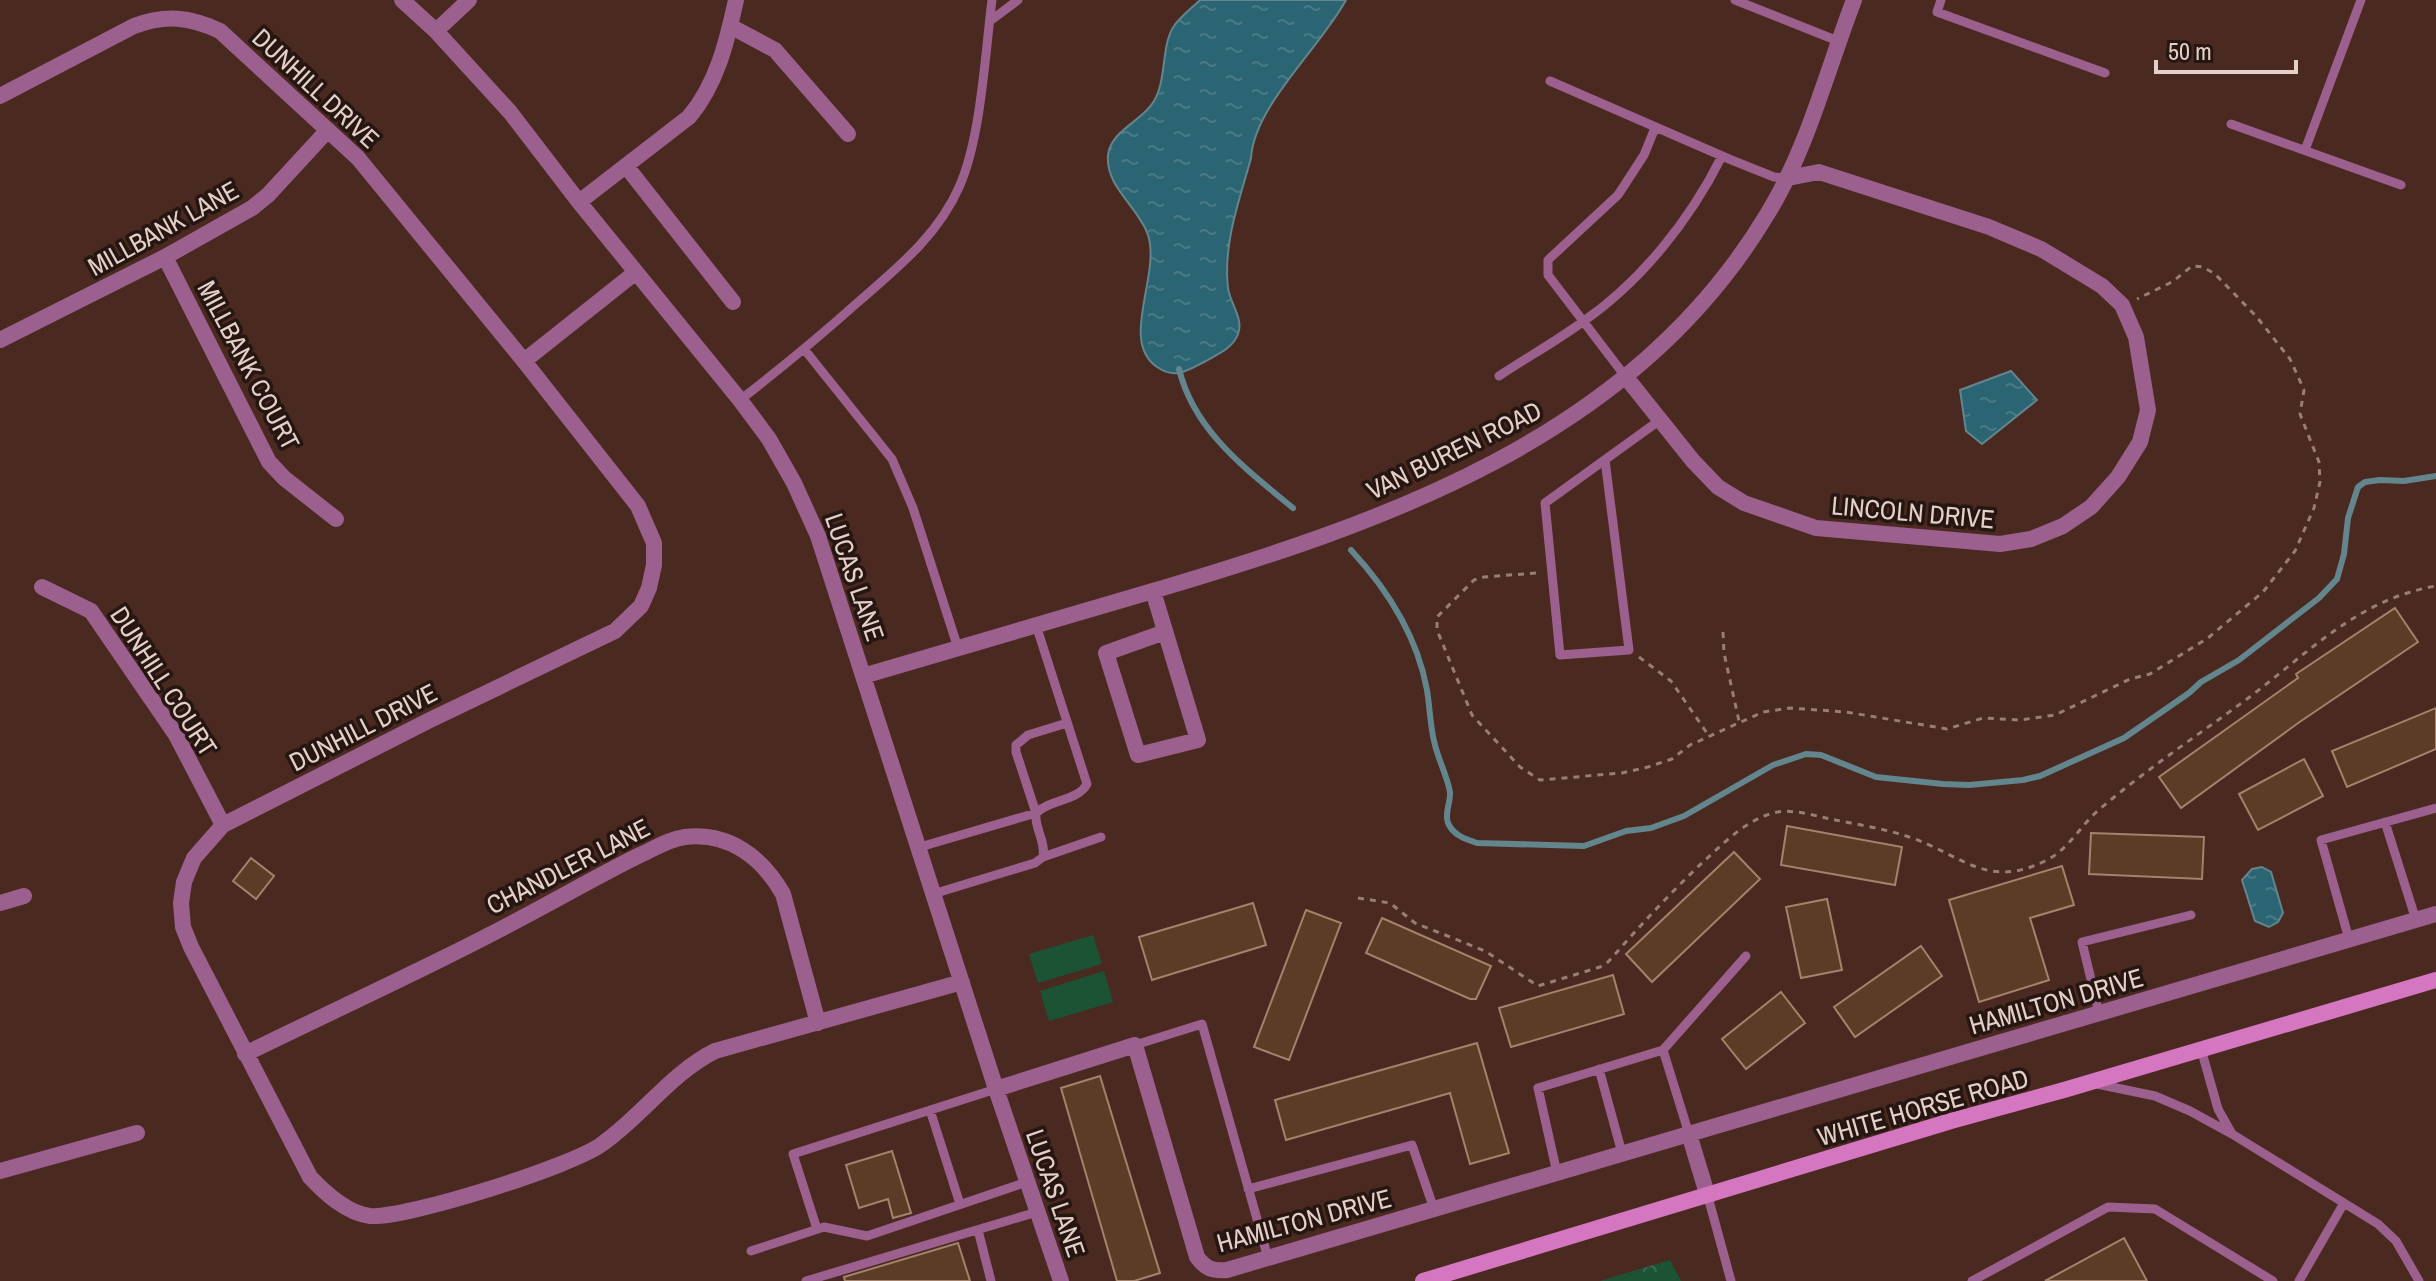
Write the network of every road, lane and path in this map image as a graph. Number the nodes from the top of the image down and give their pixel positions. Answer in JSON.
{"nodes":[{"id":1,"x":402,"y":0,"type":"edge"},
{"id":2,"x":469,"y":0,"type":"edge"},
{"id":3,"x":736,"y":0,"type":"edge"},
{"id":4,"x":992,"y":0,"type":"edge"},
{"id":5,"x":1018,"y":0,"type":"edge"},
{"id":6,"x":1735,"y":0,"type":"edge"},
{"id":7,"x":1854,"y":0,"type":"edge"},
{"id":8,"x":1941,"y":0,"type":"edge"},
{"id":9,"x":2361,"y":0,"type":"edge"},
{"id":10,"x":990,"y":21,"type":"junction"},
{"id":11,"x":730,"y":26,"type":"junction"},
{"id":12,"x":436,"y":31,"type":"junction"},
{"id":13,"x":1838,"y":41,"type":"junction"},
{"id":14,"x":2105,"y":73,"type":"dead end"},
{"id":15,"x":1550,"y":81,"type":"dead end"},
{"id":16,"x":0,"y":96,"type":"edge"},
{"id":17,"x":2231,"y":124,"type":"dead end"},
{"id":18,"x":1655,"y":128,"type":"junction"},
{"id":19,"x":328,"y":130,"type":"junction"},
{"id":20,"x":848,"y":134,"type":"dead end"},
{"id":21,"x":2305,"y":150,"type":"junction"},
{"id":22,"x":1722,"y":156,"type":"junction"},
{"id":23,"x":626,"y":166,"type":"junction"},
{"id":24,"x":1788,"y":178,"type":"junction"},
{"id":25,"x":2401,"y":185,"type":"dead end"},
{"id":26,"x":579,"y":202,"type":"junction"},
{"id":27,"x":165,"y":257,"type":"junction"},
{"id":28,"x":636,"y":272,"type":"junction"},
{"id":29,"x":733,"y":302,"type":"dead end"},
{"id":30,"x":2122,"y":305,"type":"junction"},
{"id":31,"x":1584,"y":322,"type":"junction"},
{"id":32,"x":0,"y":340,"type":"edge"},
{"id":33,"x":804,"y":349,"type":"junction"},
{"id":34,"x":524,"y":361,"type":"junction"},
{"id":35,"x":1499,"y":376,"type":"dead end"},
{"id":36,"x":1625,"y":376,"type":"junction"},
{"id":37,"x":740,"y":400,"type":"junction"},
{"id":38,"x":1660,"y":420,"type":"junction"},
{"id":39,"x":1605,"y":460,"type":"junction"},
{"id":40,"x":336,"y":519,"type":"dead end"},
{"id":41,"x":1552,"y":572,"type":"junction"},
{"id":42,"x":2436,"y":586,"type":"edge"},
{"id":43,"x":42,"y":587,"type":"dead end"},
{"id":44,"x":1153,"y":591,"type":"junction"},
{"id":45,"x":1036,"y":625,"type":"junction"},
{"id":46,"x":1165,"y":632,"type":"junction"},
{"id":47,"x":1723,"y":632,"type":"dead end"},
{"id":48,"x":958,"y":648,"type":"junction"},
{"id":49,"x":1629,"y":650,"type":"junction"},
{"id":50,"x":863,"y":676,"type":"junction"},
{"id":51,"x":1739,"y":721,"type":"junction"},
{"id":52,"x":1067,"y":723,"type":"junction"},
{"id":53,"x":1709,"y":736,"type":"junction"},
{"id":54,"x":2436,"y":808,"type":"edge"},
{"id":55,"x":1036,"y":813,"type":"junction"},
{"id":56,"x":2385,"y":822,"type":"junction"},
{"id":57,"x":223,"y":825,"type":"junction"},
{"id":58,"x":1101,"y":837,"type":"dead end"},
{"id":59,"x":920,"y":847,"type":"junction"},
{"id":60,"x":1043,"y":857,"type":"junction"},
{"id":61,"x":933,"y":894,"type":"junction"},
{"id":62,"x":24,"y":896,"type":"dead end"},
{"id":63,"x":1358,"y":898,"type":"dead end"},
{"id":64,"x":0,"y":903,"type":"edge"},
{"id":65,"x":2436,"y":914,"type":"edge"},
{"id":66,"x":2191,"y":915,"type":"dead end"},
{"id":67,"x":2416,"y":920,"type":"junction"},
{"id":68,"x":2349,"y":939,"type":"junction"},
{"id":69,"x":1746,"y":956,"type":"dead end"},
{"id":70,"x":2436,"y":980,"type":"edge"},
{"id":71,"x":962,"y":982,"type":"junction"},
{"id":72,"x":2099,"y":1013,"type":"junction"},
{"id":73,"x":818,"y":1023,"type":"junction"},
{"id":74,"x":1135,"y":1045,"type":"junction"},
{"id":75,"x":2201,"y":1049,"type":"junction"},
{"id":76,"x":1663,"y":1050,"type":"junction"},
{"id":77,"x":245,"y":1054,"type":"junction"},
{"id":78,"x":1599,"y":1069,"type":"junction"},
{"id":79,"x":2090,"y":1083,"type":"junction"},
{"id":80,"x":996,"y":1089,"type":"junction"},
{"id":81,"x":930,"y":1110,"type":"junction"},
{"id":82,"x":137,"y":1133,"type":"dead end"},
{"id":83,"x":1689,"y":1134,"type":"junction"},
{"id":84,"x":2232,"y":1134,"type":"junction"},
{"id":85,"x":1622,"y":1153,"type":"junction"},
{"id":86,"x":0,"y":1171,"type":"edge"},
{"id":87,"x":1557,"y":1173,"type":"junction"},
{"id":88,"x":1027,"y":1182,"type":"junction"},
{"id":89,"x":1248,"y":1189,"type":"junction"},
{"id":90,"x":1708,"y":1197,"type":"junction"},
{"id":91,"x":2344,"y":1203,"type":"junction"},
{"id":92,"x":960,"y":1204,"type":"junction"},
{"id":93,"x":1434,"y":1209,"type":"junction"},
{"id":94,"x":1037,"y":1212,"type":"junction"},
{"id":95,"x":817,"y":1229,"type":"junction"},
{"id":96,"x":978,"y":1230,"type":"junction"},
{"id":97,"x":751,"y":1251,"type":"dead end"},
{"id":98,"x":1268,"y":1258,"type":"junction"},
{"id":99,"x":806,"y":1281,"type":"edge"},
{"id":100,"x":991,"y":1281,"type":"edge"},
{"id":101,"x":1061,"y":1281,"type":"edge"},
{"id":102,"x":1423,"y":1281,"type":"edge"},
{"id":103,"x":1731,"y":1281,"type":"edge"},
{"id":104,"x":1972,"y":1281,"type":"edge"},
{"id":105,"x":2273,"y":1281,"type":"edge"},
{"id":106,"x":2299,"y":1281,"type":"edge"},
{"id":107,"x":2419,"y":1281,"type":"edge"}],
"edges":[{"from":1,"to":12,"type":"street","name":"LUCAS LANE"},
{"from":2,"to":12,"type":"street"},
{"from":3,"to":11,"type":"street"},
{"from":4,"to":10,"type":"lane"},
{"from":5,"to":10,"type":"lane"},
{"from":6,"to":13,"type":"lane"},
{"from":7,"to":13,"type":"street","name":"VAN BUREN ROAD"},
{"from":8,"to":14,"type":"lane"},
{"from":9,"to":21,"type":"lane"},
{"from":10,"to":33,"type":"lane"},
{"from":11,"to":20,"type":"street"},
{"from":11,"to":23,"type":"street"},
{"from":12,"to":26,"type":"street","name":"LUCAS LANE"},
{"from":13,"to":24,"type":"street","name":"VAN BUREN ROAD"},
{"from":15,"to":18,"type":"lane"},
{"from":16,"to":19,"type":"street","name":"DUNHILL DRIVE"},
{"from":17,"to":21,"type":"lane"},
{"from":18,"to":22,"type":"lane"},
{"from":18,"to":31,"type":"lane"},
{"from":19,"to":27,"type":"street","name":"MILLBANK LANE"},
{"from":19,"to":34,"type":"street","name":"DUNHILL DRIVE"},
{"from":21,"to":25,"type":"lane"},
{"from":22,"to":24,"type":"lane"},
{"from":22,"to":31,"type":"lane"},
{"from":23,"to":26,"type":"street"},
{"from":23,"to":29,"type":"street"},
{"from":24,"to":30,"type":"street","name":"LINCOLN DRIVE"},
{"from":24,"to":36,"type":"street","name":"VAN BUREN ROAD"},
{"from":26,"to":28,"type":"street","name":"LUCAS LANE"},
{"from":27,"to":32,"type":"street","name":"MILLBANK LANE"},
{"from":27,"to":40,"type":"street","name":"MILLBANK COURT"},
{"from":28,"to":34,"type":"street"},
{"from":28,"to":37,"type":"street","name":"LUCAS LANE"},
{"from":30,"to":38,"type":"street","name":"LINCOLN DRIVE"},
{"from":30,"to":51,"type":"path"},
{"from":31,"to":35,"type":"lane"},
{"from":31,"to":36,"type":"lane"},
{"from":33,"to":37,"type":"lane"},
{"from":33,"to":48,"type":"lane"},
{"from":34,"to":57,"type":"street","name":"DUNHILL DRIVE"},
{"from":36,"to":38,"type":"street","name":"LINCOLN DRIVE"},
{"from":36,"to":44,"type":"street","name":"VAN BUREN ROAD"},
{"from":37,"to":50,"type":"street","name":"LUCAS LANE"},
{"from":38,"to":39,"type":"lane"},
{"from":39,"to":41,"type":"lane"},
{"from":39,"to":49,"type":"lane"},
{"from":41,"to":49,"type":"lane"},
{"from":41,"to":53,"type":"path"},
{"from":42,"to":63,"type":"path"},
{"from":43,"to":57,"type":"street","name":"DUNHILL COURT"},
{"from":44,"to":45,"type":"street","name":"VAN BUREN ROAD"},
{"from":44,"to":46,"type":"street"},
{"from":45,"to":48,"type":"street","name":"VAN BUREN ROAD"},
{"from":45,"to":52,"type":"lane"},
{"from":46,"to":46,"type":"street"},
{"from":47,"to":51,"type":"path"},
{"from":48,"to":50,"type":"street","name":"VAN BUREN ROAD"},
{"from":49,"to":53,"type":"path"},
{"from":50,"to":59,"type":"street","name":"LUCAS LANE"},
{"from":51,"to":53,"type":"path"},
{"from":52,"to":55,"type":"lane"},
{"from":52,"to":55,"type":"lane"},
{"from":54,"to":56,"type":"lane"},
{"from":55,"to":59,"type":"lane"},
{"from":55,"to":60,"type":"lane"},
{"from":56,"to":67,"type":"lane"},
{"from":56,"to":68,"type":"lane"},
{"from":57,"to":77,"type":"street","name":"DUNHILL DRIVE"},
{"from":58,"to":60,"type":"lane"},
{"from":59,"to":61,"type":"street","name":"LUCAS LANE"},
{"from":60,"to":61,"type":"lane"},
{"from":61,"to":71,"type":"street","name":"LUCAS LANE"},
{"from":62,"to":64,"type":"street"},
{"from":65,"to":67,"type":"street","name":"HAMILTON DRIVE"},
{"from":66,"to":72,"type":"lane"},
{"from":67,"to":68,"type":"street","name":"HAMILTON DRIVE"},
{"from":68,"to":72,"type":"street","name":"HAMILTON DRIVE"},
{"from":69,"to":76,"type":"lane"},
{"from":70,"to":75,"type":"main road","name":"WHITE HORSE ROAD"},
{"from":71,"to":73,"type":"street","name":"DUNHILL DRIVE"},
{"from":71,"to":80,"type":"street","name":"LUCAS LANE"},
{"from":72,"to":83,"type":"street","name":"HAMILTON DRIVE"},
{"from":73,"to":77,"type":"street","name":"DUNHILL DRIVE"},
{"from":73,"to":77,"type":"street","name":"CHANDLER LANE"},
{"from":74,"to":80,"type":"street"},
{"from":74,"to":89,"type":"lane"},
{"from":74,"to":98,"type":"street","name":"HAMILTON DRIVE"},
{"from":75,"to":79,"type":"main road","name":"WHITE HORSE ROAD"},
{"from":75,"to":84,"type":"lane"},
{"from":76,"to":78,"type":"lane"},
{"from":76,"to":83,"type":"lane"},
{"from":78,"to":85,"type":"lane"},
{"from":78,"to":87,"type":"lane"},
{"from":79,"to":84,"type":"lane"},
{"from":79,"to":90,"type":"main road","name":"WHITE HORSE ROAD"},
{"from":80,"to":81,"type":"lane"},
{"from":80,"to":88,"type":"street","name":"LUCAS LANE"},
{"from":81,"to":92,"type":"lane"},
{"from":81,"to":95,"type":"lane"},
{"from":82,"to":86,"type":"street"},
{"from":83,"to":85,"type":"street","name":"HAMILTON DRIVE"},
{"from":83,"to":90,"type":"street"},
{"from":84,"to":91,"type":"lane"},
{"from":85,"to":87,"type":"street","name":"HAMILTON DRIVE"},
{"from":87,"to":93,"type":"street","name":"HAMILTON DRIVE"},
{"from":88,"to":92,"type":"lane"},
{"from":88,"to":94,"type":"street","name":"LUCAS LANE"},
{"from":89,"to":93,"type":"lane"},
{"from":89,"to":98,"type":"lane"},
{"from":90,"to":102,"type":"main road","name":"WHITE HORSE ROAD"},
{"from":90,"to":103,"type":"lane"},
{"from":91,"to":106,"type":"lane"},
{"from":91,"to":107,"type":"lane"},
{"from":92,"to":95,"type":"lane"},
{"from":93,"to":98,"type":"street","name":"HAMILTON DRIVE"},
{"from":94,"to":96,"type":"lane"},
{"from":94,"to":101,"type":"street","name":"LUCAS LANE"},
{"from":95,"to":97,"type":"lane"},
{"from":96,"to":99,"type":"lane"},
{"from":96,"to":100,"type":"lane"},
{"from":104,"to":105,"type":"lane"}]}
